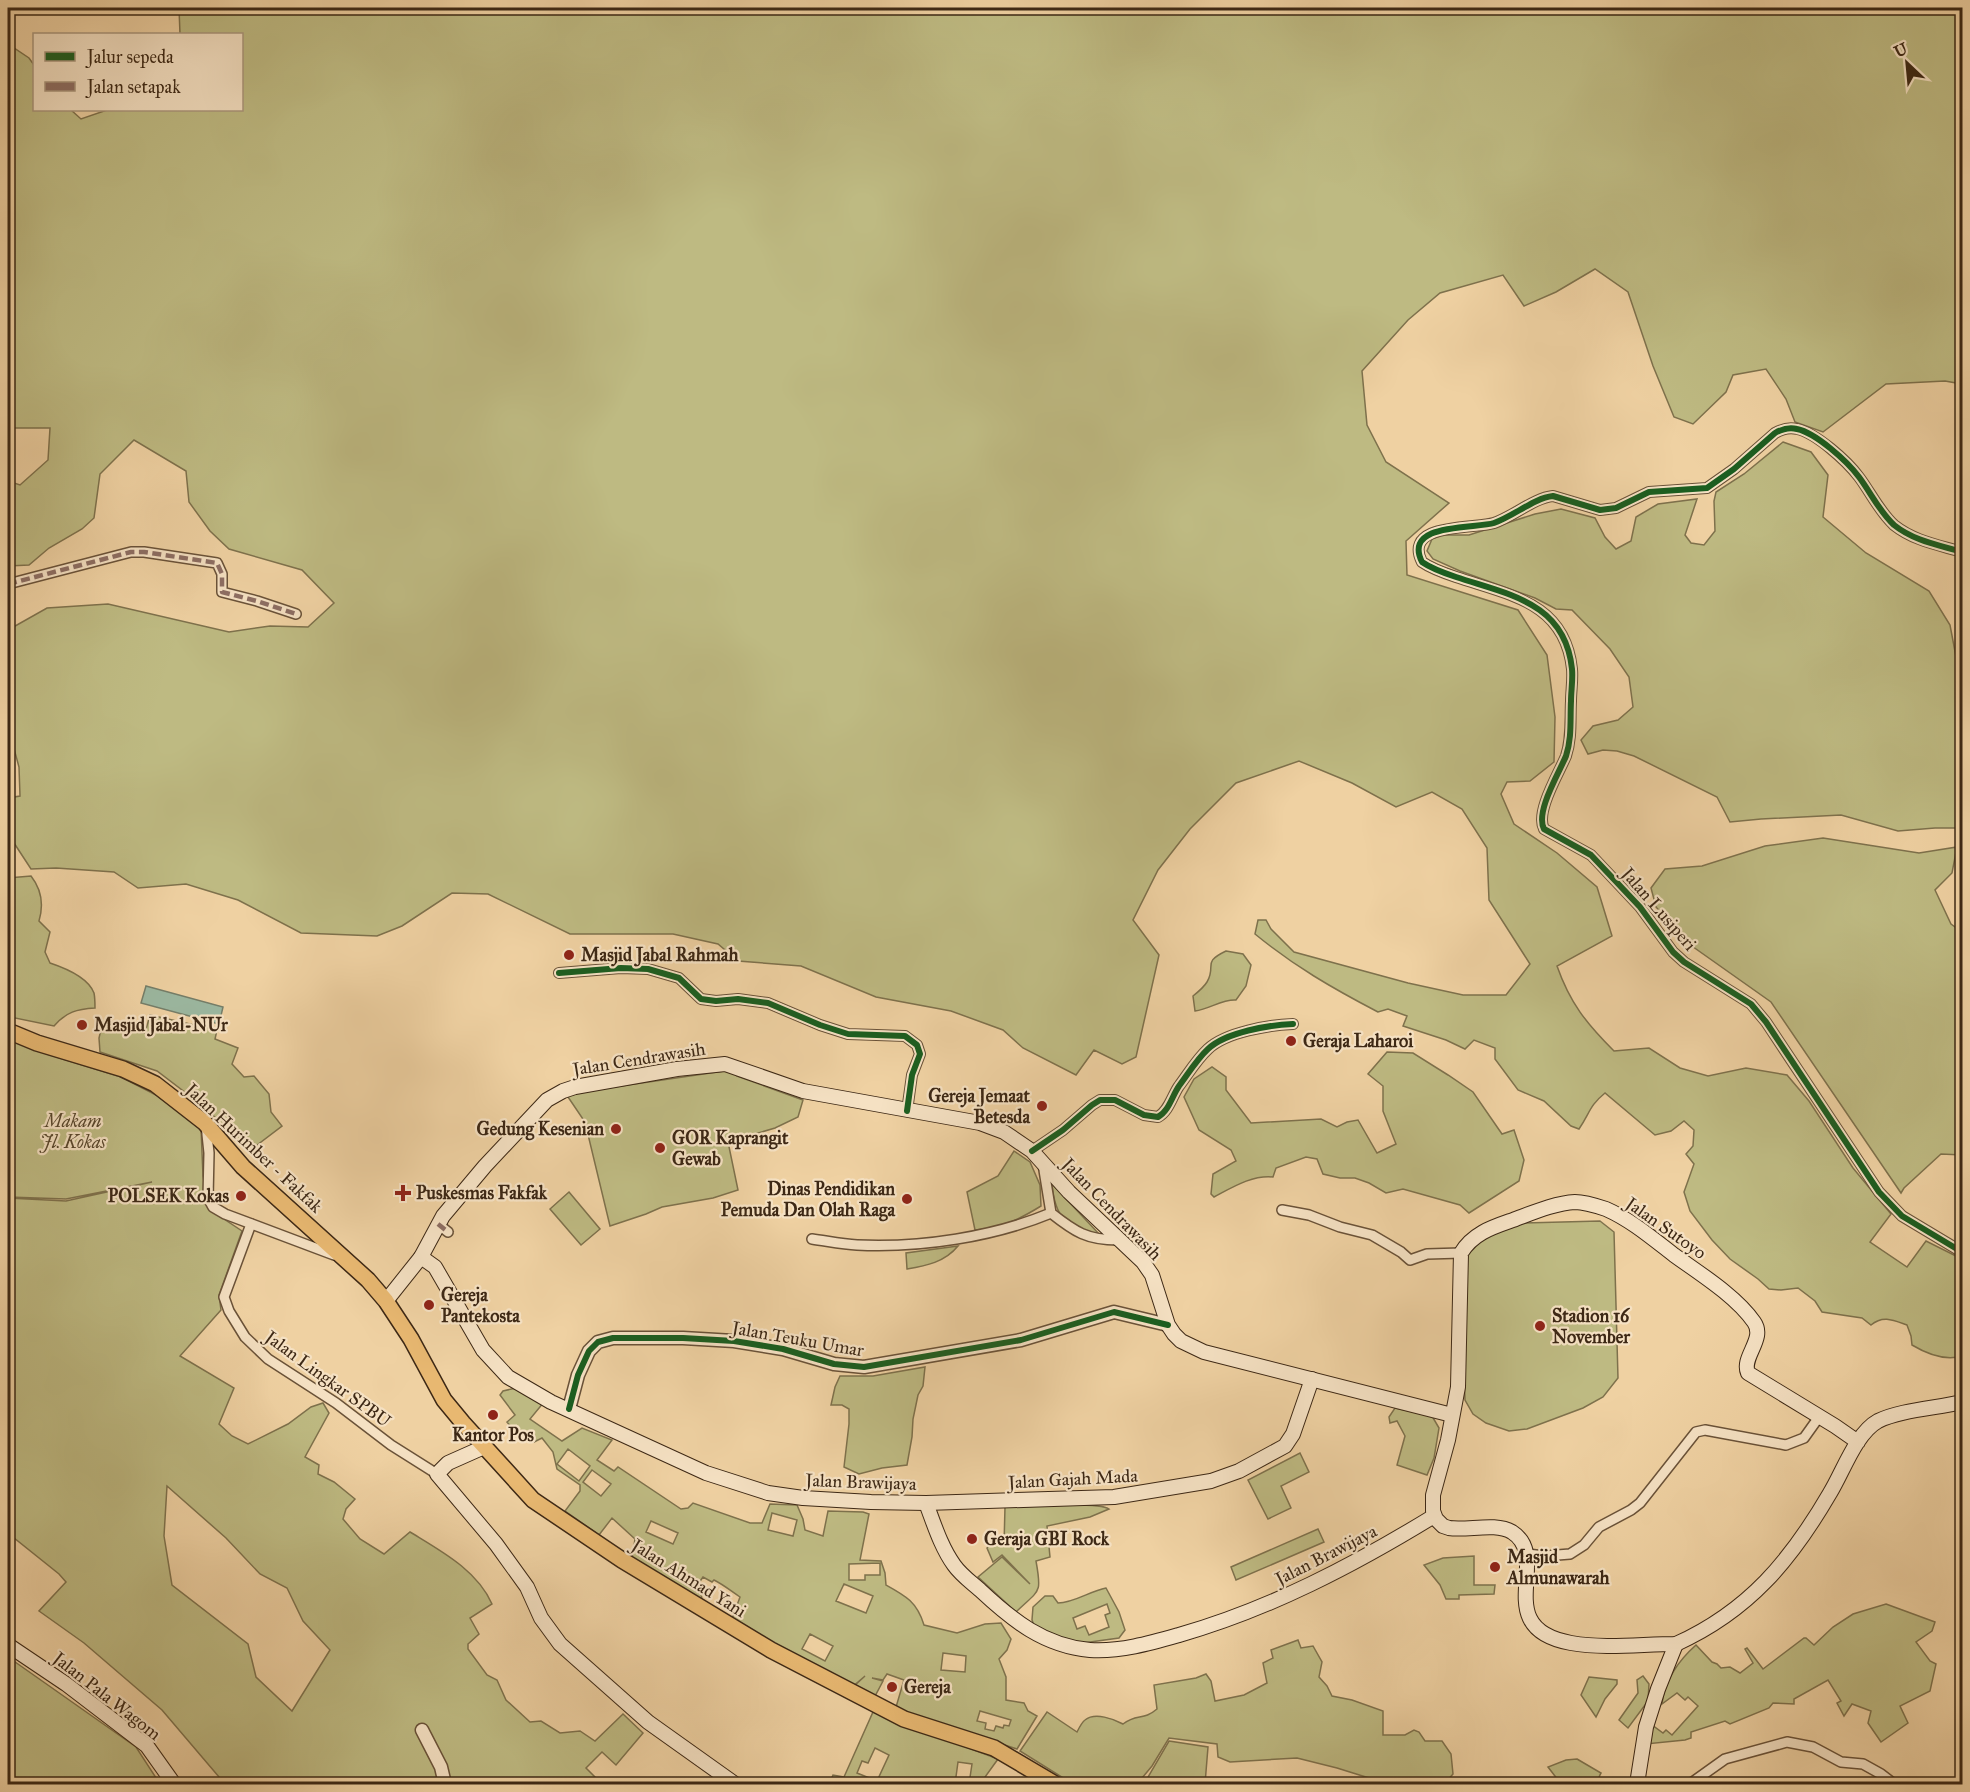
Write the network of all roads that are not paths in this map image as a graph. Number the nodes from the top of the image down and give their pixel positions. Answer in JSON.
{"nodes":[{"id":1,"x":1962,"y":552,"type":"edge"},
{"id":2,"x":8,"y":584,"type":"edge"},
{"id":3,"x":296,"y":615,"type":"dead end"},
{"id":4,"x":559,"y":973,"type":"dead end"},
{"id":5,"x":1293,"y":1024,"type":"dead end"},
{"id":6,"x":8,"y":1031,"type":"edge"},
{"id":7,"x":907,"y":1111,"type":"junction"},
{"id":8,"x":206,"y":1123,"type":"junction"},
{"id":9,"x":1032,"y":1151,"type":"junction"},
{"id":10,"x":1043,"y":1164,"type":"junction"},
{"id":11,"x":1282,"y":1210,"type":"dead end"},
{"id":12,"x":1051,"y":1213,"type":"junction"},
{"id":13,"x":251,"y":1224,"type":"junction"},
{"id":14,"x":812,"y":1239,"type":"dead end"},
{"id":15,"x":1118,"y":1240,"type":"junction"},
{"id":16,"x":1962,"y":1252,"type":"edge"},
{"id":17,"x":1461,"y":1253,"type":"junction"},
{"id":18,"x":421,"y":1257,"type":"junction"},
{"id":19,"x":345,"y":1259,"type":"junction"},
{"id":20,"x":386,"y":1301,"type":"junction"},
{"id":21,"x":1168,"y":1325,"type":"junction"},
{"id":22,"x":1312,"y":1379,"type":"junction"},
{"id":23,"x":1962,"y":1402,"type":"edge"},
{"id":24,"x":569,"y":1409,"type":"junction"},
{"id":25,"x":1452,"y":1415,"type":"junction"},
{"id":26,"x":1819,"y":1417,"type":"junction"},
{"id":27,"x":1858,"y":1442,"type":"junction"},
{"id":28,"x":484,"y":1447,"type":"junction"},
{"id":29,"x":437,"y":1474,"type":"junction"},
{"id":30,"x":926,"y":1503,"type":"junction"},
{"id":31,"x":1434,"y":1516,"type":"junction"},
{"id":32,"x":1527,"y":1554,"type":"junction"},
{"id":33,"x":1676,"y":1644,"type":"junction"},
{"id":34,"x":8,"y":1645,"type":"edge"},
{"id":35,"x":422,"y":1730,"type":"dead end"},
{"id":36,"x":174,"y":1785,"type":"edge"},
{"id":37,"x":445,"y":1785,"type":"edge"},
{"id":38,"x":735,"y":1785,"type":"edge"},
{"id":39,"x":1055,"y":1785,"type":"edge"},
{"id":40,"x":1637,"y":1785,"type":"edge"},
{"id":41,"x":1690,"y":1785,"type":"edge"},
{"id":42,"x":1894,"y":1785,"type":"edge"}],
"edges":[{"from":1,"to":16,"type":"street","name":"Jalan Lusiperi"},
{"from":2,"to":3,"type":"street"},
{"from":4,"to":7,"type":"street"},
{"from":5,"to":9,"type":"street"},
{"from":6,"to":8,"type":"main road","name":"Jalan Hurimber - Fakfak"},
{"from":7,"to":9,"type":"main road","name":"Jalan Cendrawasih"},
{"from":7,"to":18,"type":"main road","name":"Jalan Cendrawasih"},
{"from":8,"to":13,"type":"street"},
{"from":8,"to":19,"type":"main road","name":"Jalan Hurimber - Fakfak"},
{"from":9,"to":10,"type":"main road","name":"Jalan Cendrawasih"},
{"from":10,"to":12,"type":"street"},
{"from":10,"to":15,"type":"main road","name":"Jalan Cendrawasih"},
{"from":11,"to":17,"type":"street"},
{"from":12,"to":14,"type":"street"},
{"from":12,"to":15,"type":"street"},
{"from":13,"to":19,"type":"street"},
{"from":13,"to":29,"type":"street","name":"Jalan Lingkar SPBU"},
{"from":15,"to":21,"type":"main road","name":"Jalan Cendrawasih"},
{"from":17,"to":25,"type":"main road"},
{"from":17,"to":26,"type":"main road","name":"Jalan Sutoyo"},
{"from":18,"to":20,"type":"main road","name":"Jalan Cendrawasih"},
{"from":18,"to":24,"type":"main road","name":"Jalan Brawijaya"},
{"from":19,"to":20,"type":"main road","name":"Jalan Hurimber - Fakfak"},
{"from":20,"to":28,"type":"main road","name":"Jalan Ahmad Yani"},
{"from":21,"to":22,"type":"main road","name":"Jalan Cendrawasih"},
{"from":21,"to":24,"type":"street","name":"Jalan Teuku Umar"},
{"from":22,"to":25,"type":"main road","name":"Jalan Cendrawasih"},
{"from":22,"to":30,"type":"main road","name":"Jalan Gajah Mada"},
{"from":23,"to":27,"type":"main road"},
{"from":24,"to":30,"type":"main road","name":"Jalan Brawijaya"},
{"from":25,"to":31,"type":"main road"},
{"from":26,"to":27,"type":"main road","name":"Jalan Sutoyo"},
{"from":26,"to":32,"type":"street"},
{"from":27,"to":33,"type":"main road"},
{"from":28,"to":29,"type":"main road"},
{"from":28,"to":39,"type":"main road","name":"Jalan Ahmad Yani"},
{"from":29,"to":38,"type":"main road"},
{"from":30,"to":31,"type":"main road","name":"Jalan Brawijaya"},
{"from":31,"to":32,"type":"main road"},
{"from":32,"to":33,"type":"main road"},
{"from":33,"to":40,"type":"main road"},
{"from":34,"to":36,"type":"main road","name":"Jalan Pala Wagom"},
{"from":35,"to":37,"type":"street"},
{"from":41,"to":42,"type":"street"}]}
